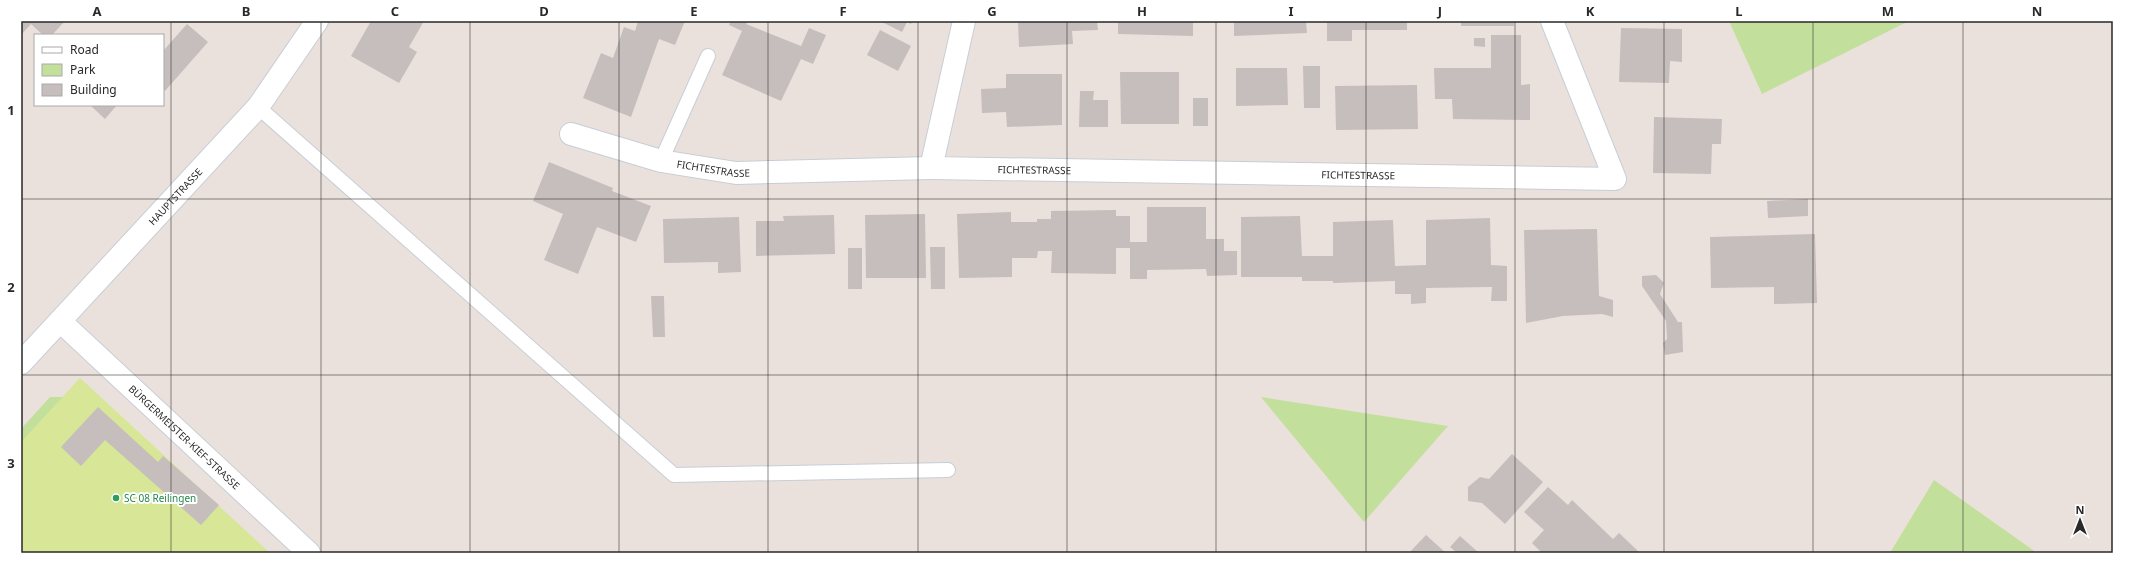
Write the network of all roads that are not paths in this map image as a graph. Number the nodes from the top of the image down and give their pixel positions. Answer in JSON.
{"nodes":[{"id":1,"x":317,"y":21,"type":"edge"},
{"id":2,"x":964,"y":21,"type":"edge"},
{"id":3,"x":1552,"y":21,"type":"edge"},
{"id":4,"x":708,"y":56,"type":"dead end"},
{"id":5,"x":258,"y":107,"type":"junction"},
{"id":6,"x":572,"y":134,"type":"dead end"},
{"id":7,"x":661,"y":161,"type":"junction"},
{"id":8,"x":931,"y":168,"type":"junction"},
{"id":9,"x":60,"y":321,"type":"junction"},
{"id":10,"x":21,"y":363,"type":"edge"},
{"id":11,"x":948,"y":470,"type":"dead end"},
{"id":12,"x":309,"y":553,"type":"edge"}],
"edges":[{"from":1,"to":5,"type":"street","name":"HAUPTSTRASSE"},
{"from":2,"to":8,"type":"street"},
{"from":3,"to":8,"type":"street","name":"FICHTESTRASSE"},
{"from":4,"to":7,"type":"lane"},
{"from":5,"to":9,"type":"street","name":"HAUPTSTRASSE"},
{"from":5,"to":11,"type":"lane"},
{"from":6,"to":7,"type":"street","name":"FICHTESTRASSE"},
{"from":7,"to":8,"type":"street","name":"FICHTESTRASSE"},
{"from":9,"to":10,"type":"street","name":"HAUPTSTRASSE"},
{"from":9,"to":12,"type":"street","name":"BÜRGERMEISTER-KIEF-STRASSE"}]}
